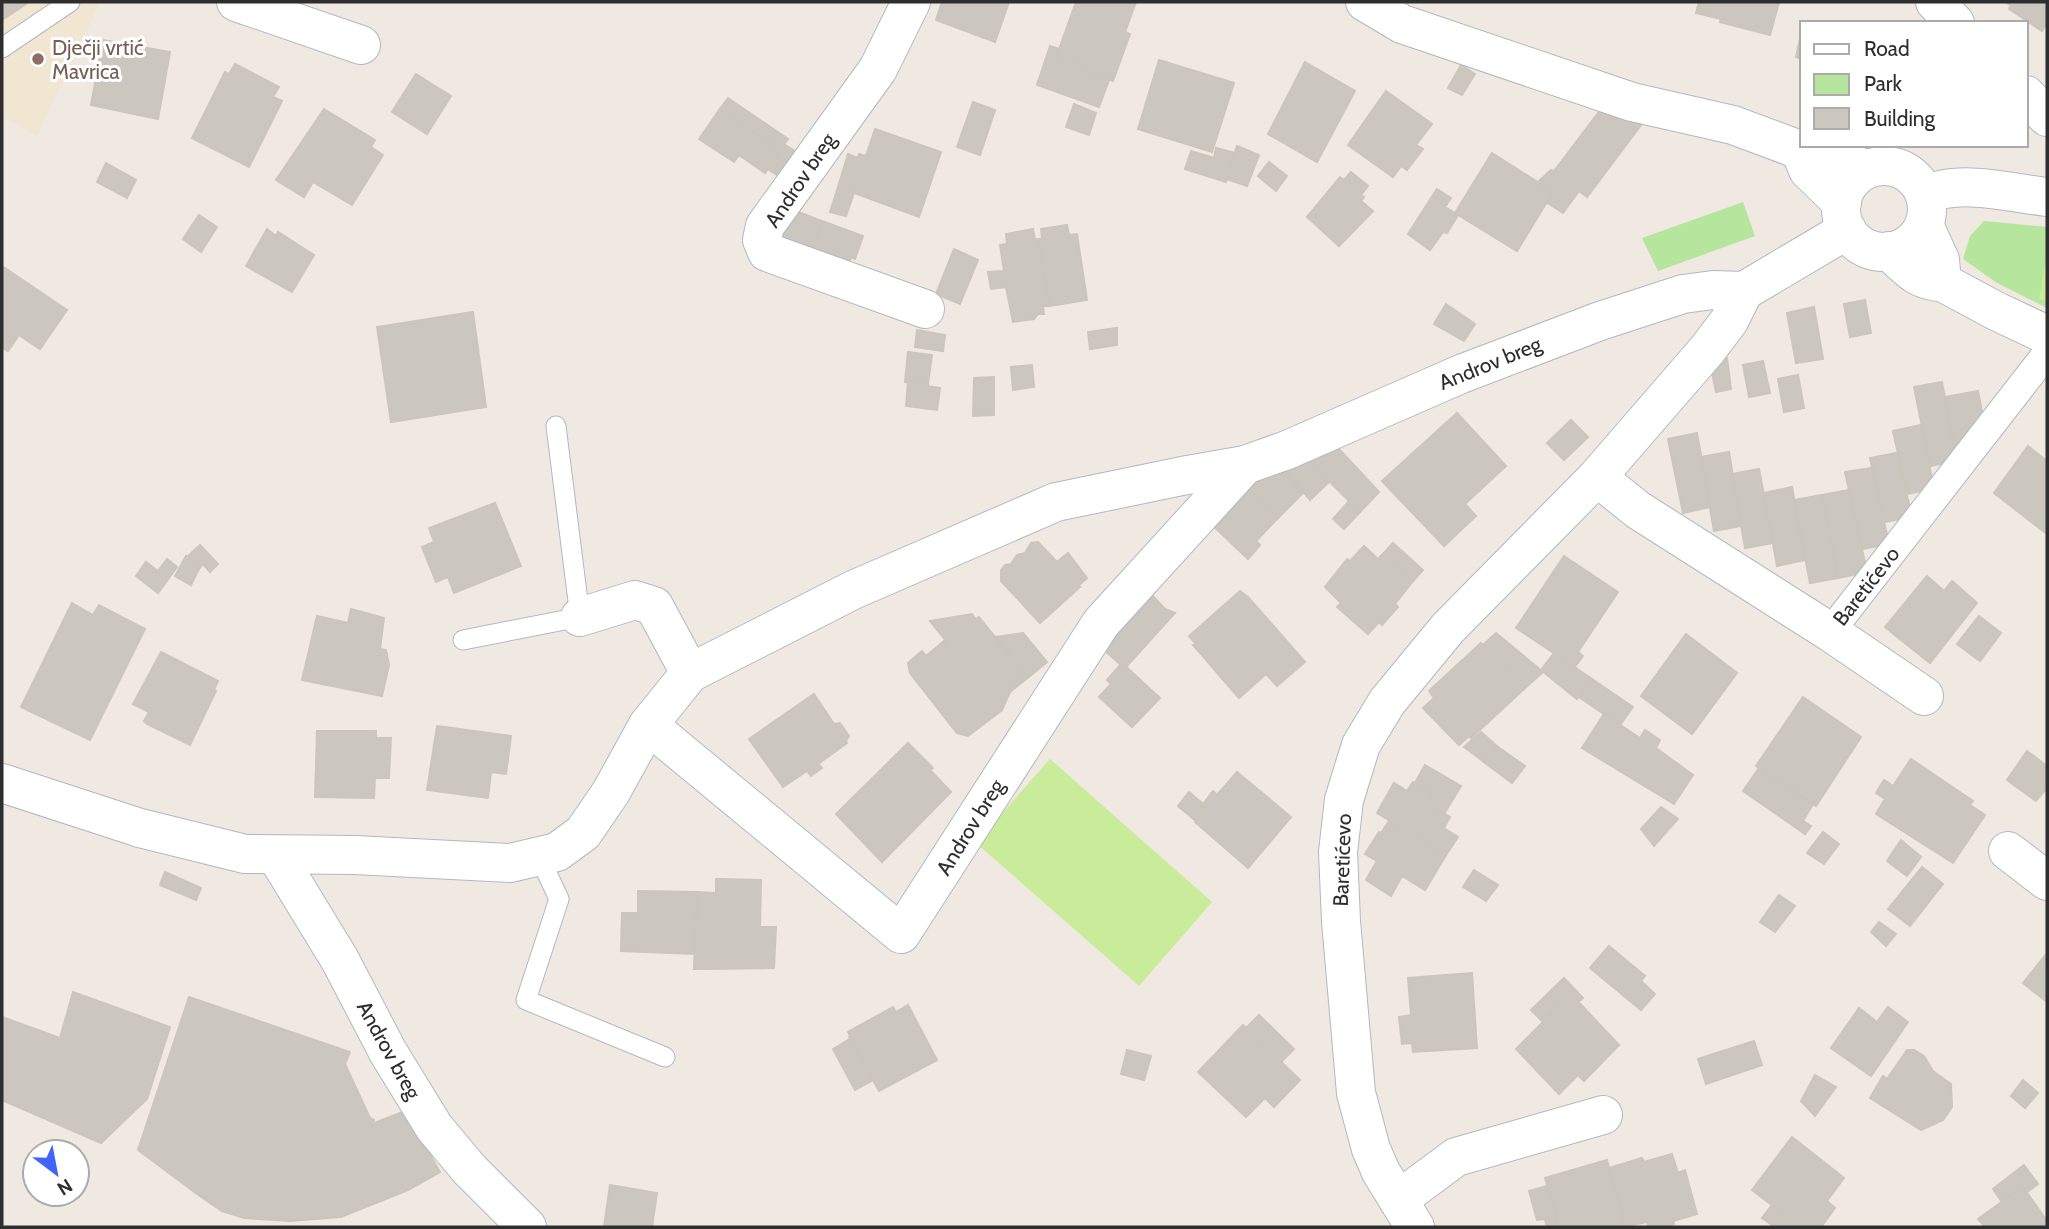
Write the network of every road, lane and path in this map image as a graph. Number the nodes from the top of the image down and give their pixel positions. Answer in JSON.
{"nodes":[{"id":1,"x":70,"y":2,"type":"edge"},
{"id":2,"x":236,"y":2,"type":"edge"},
{"id":3,"x":911,"y":2,"type":"edge"},
{"id":4,"x":1365,"y":2,"type":"edge"},
{"id":5,"x":1935,"y":2,"type":"edge"},
{"id":6,"x":1953,"y":21,"type":"edge"},
{"id":7,"x":361,"y":45,"type":"dead end"},
{"id":8,"x":2,"y":48,"type":"edge"},
{"id":9,"x":2028,"y":97,"type":"edge"},
{"id":10,"x":2047,"y":117,"type":"edge"},
{"id":11,"x":1800,"y":150,"type":"junction"},
{"id":12,"x":1864,"y":170,"type":"junction"},
{"id":13,"x":2047,"y":197,"type":"edge"},
{"id":14,"x":1925,"y":210,"type":"junction"},
{"id":15,"x":1844,"y":217,"type":"junction"},
{"id":16,"x":1889,"y":251,"type":"junction"},
{"id":17,"x":1942,"y":282,"type":"junction"},
{"id":18,"x":1744,"y":292,"type":"junction"},
{"id":19,"x":925,"y":309,"type":"dead end"},
{"id":20,"x":2047,"y":335,"type":"edge"},
{"id":21,"x":2047,"y":353,"type":"edge"},
{"id":22,"x":556,"y":426,"type":"dead end"},
{"id":23,"x":1245,"y":466,"type":"junction"},
{"id":24,"x":1597,"y":477,"type":"junction"},
{"id":25,"x":580,"y":617,"type":"junction"},
{"id":26,"x":1830,"y":632,"type":"junction"},
{"id":27,"x":463,"y":640,"type":"dead end"},
{"id":28,"x":690,"y":673,"type":"junction"},
{"id":29,"x":1924,"y":696,"type":"dead end"},
{"id":30,"x":648,"y":725,"type":"junction"},
{"id":31,"x":2,"y":783,"type":"edge"},
{"id":32,"x":2008,"y":851,"type":"dead end"},
{"id":33,"x":276,"y":855,"type":"junction"},
{"id":34,"x":539,"y":856,"type":"junction"},
{"id":35,"x":2047,"y":881,"type":"edge"},
{"id":36,"x":665,"y":1057,"type":"dead end"},
{"id":37,"x":1603,"y":1115,"type":"dead end"},
{"id":38,"x":1406,"y":1214,"type":"edge"},
{"id":39,"x":527,"y":1227,"type":"edge"}],
"edges":[{"from":1,"to":8,"type":"lane"},
{"from":2,"to":7,"type":"street"},
{"from":3,"to":19,"type":"street","name":"Androv breg"},
{"from":4,"to":11,"type":"street"},
{"from":5,"to":6,"type":"street"},
{"from":9,"to":10,"type":"street"},
{"from":11,"to":12,"type":"street"},
{"from":11,"to":15,"type":"street"},
{"from":12,"to":14,"type":"street"},
{"from":12,"to":15,"type":"street"},
{"from":13,"to":14,"type":"street"},
{"from":14,"to":16,"type":"street"},
{"from":14,"to":17,"type":"street"},
{"from":15,"to":16,"type":"street"},
{"from":15,"to":18,"type":"street"},
{"from":16,"to":17,"type":"street"},
{"from":17,"to":20,"type":"street"},
{"from":18,"to":23,"type":"street","name":"Androv breg"},
{"from":18,"to":24,"type":"street","name":"Baretićevo"},
{"from":21,"to":26,"type":"street","name":"Baretićevo"},
{"from":22,"to":25,"type":"lane"},
{"from":23,"to":28,"type":"street","name":"Androv breg"},
{"from":23,"to":30,"type":"street","name":"Androv breg"},
{"from":24,"to":26,"type":"street","name":"Baretićevo"},
{"from":24,"to":38,"type":"street","name":"Baretićevo"},
{"from":25,"to":27,"type":"lane"},
{"from":25,"to":28,"type":"street"},
{"from":26,"to":29,"type":"street"},
{"from":28,"to":30,"type":"street","name":"Androv breg"},
{"from":30,"to":34,"type":"street","name":"Androv breg"},
{"from":31,"to":33,"type":"street","name":"Androv breg"},
{"from":32,"to":35,"type":"street"},
{"from":33,"to":34,"type":"street","name":"Androv breg"},
{"from":33,"to":39,"type":"street","name":"Androv breg"},
{"from":34,"to":36,"type":"lane"},
{"from":37,"to":38,"type":"street","name":"Baretićevo"}]}
